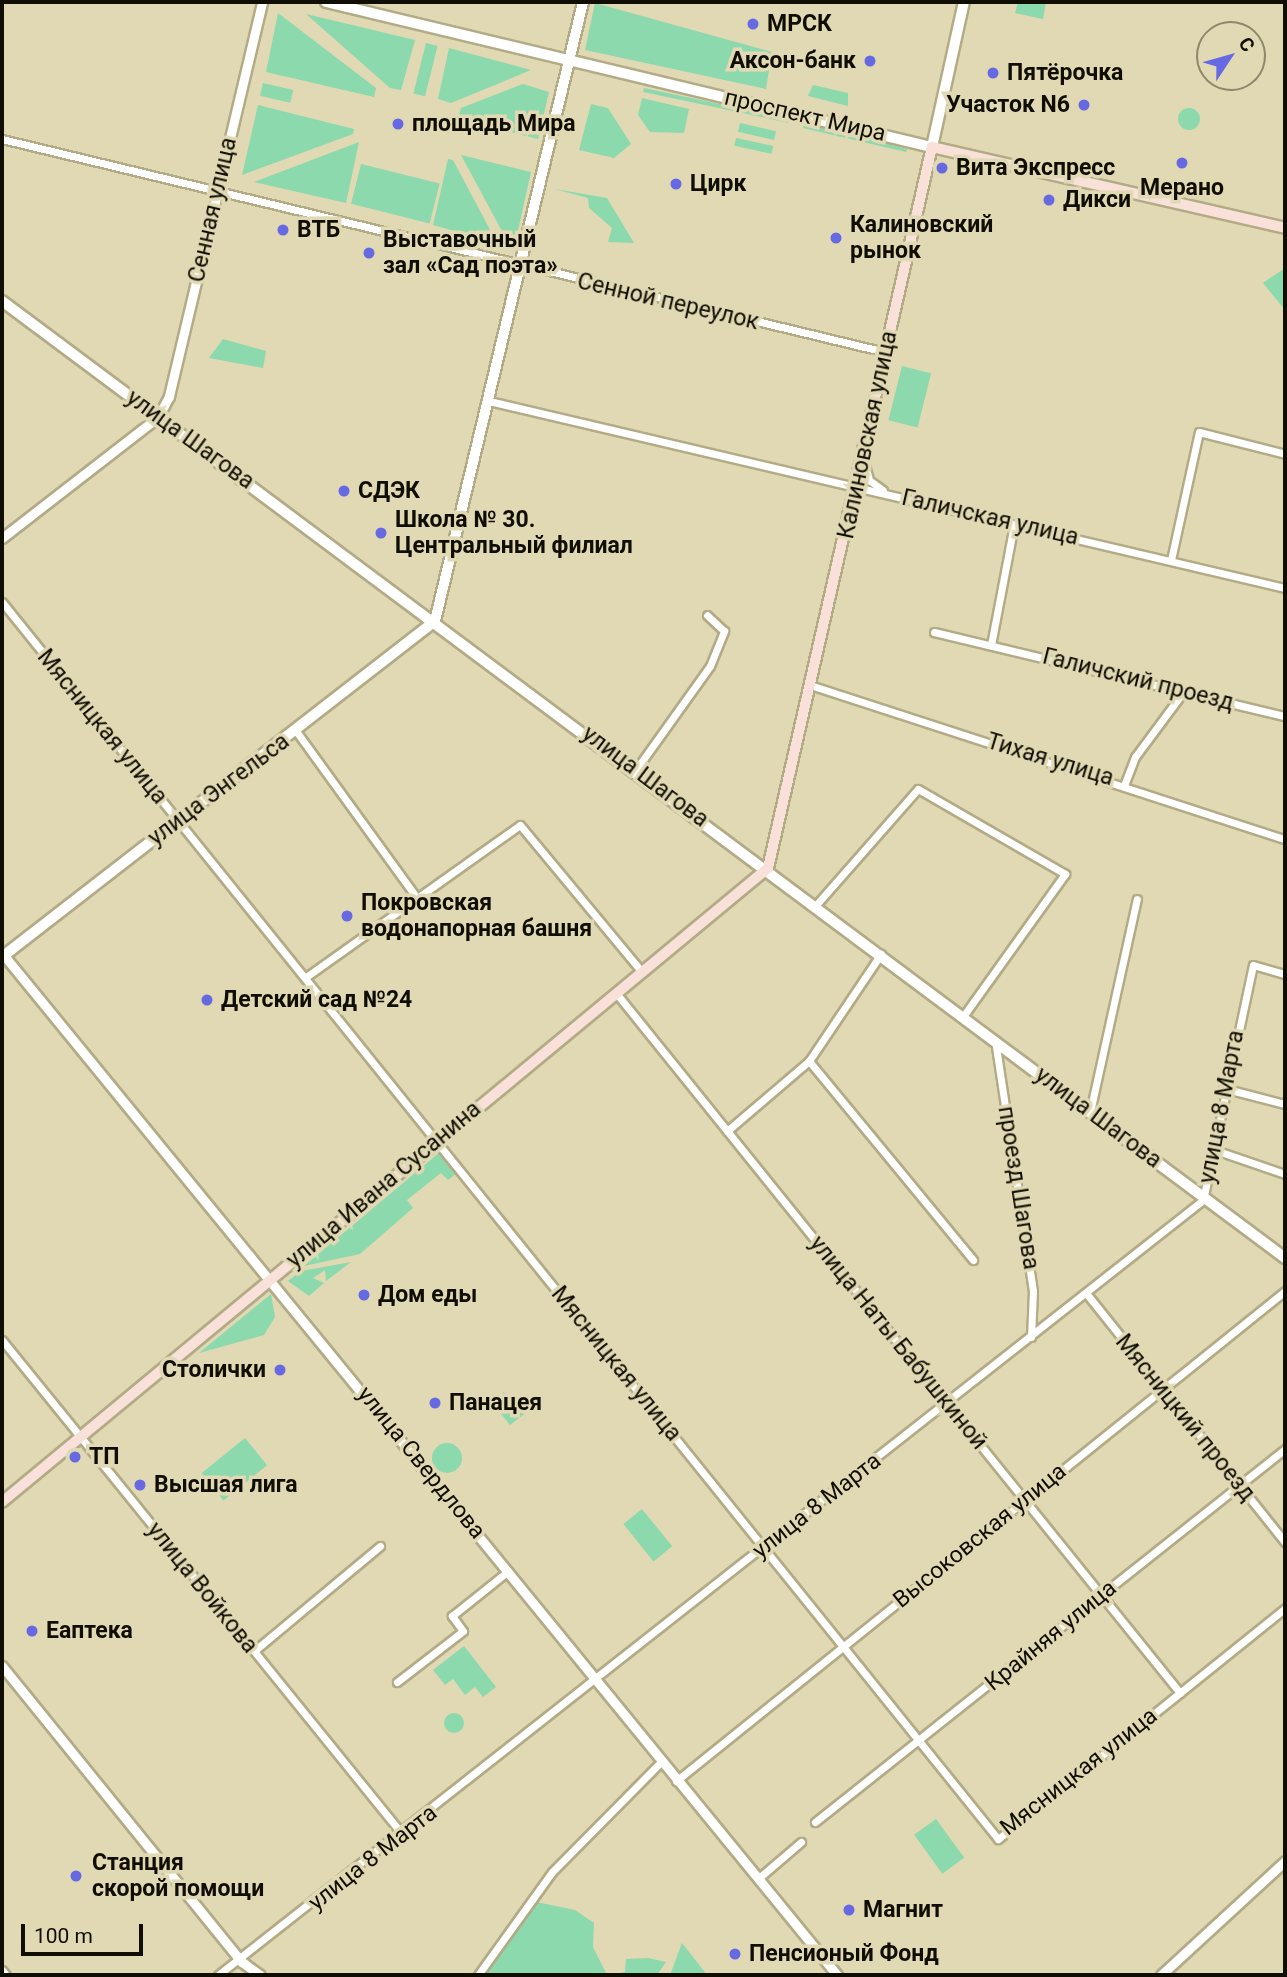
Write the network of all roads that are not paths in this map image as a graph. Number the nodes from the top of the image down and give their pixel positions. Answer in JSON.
{"nodes":[{"id":1,"x":262,"y":2,"type":"edge"},
{"id":2,"x":326,"y":2,"type":"edge"},
{"id":3,"x":583,"y":2,"type":"edge"},
{"id":4,"x":964,"y":2,"type":"edge"},
{"id":5,"x":570,"y":61,"type":"junction"},
{"id":6,"x":2,"y":139,"type":"edge"},
{"id":7,"x":932,"y":147,"type":"junction"},
{"id":8,"x":216,"y":193,"type":"junction"},
{"id":9,"x":1285,"y":228,"type":"edge"},
{"id":10,"x":523,"y":269,"type":"junction"},
{"id":11,"x":2,"y":302,"type":"edge"},
{"id":12,"x":886,"y":352,"type":"junction"},
{"id":13,"x":489,"y":401,"type":"junction"},
{"id":14,"x":158,"y":417,"type":"junction"},
{"id":15,"x":863,"y":451,"type":"junction"},
{"id":16,"x":1285,"y":454,"type":"edge"},
{"id":17,"x":856,"y":487,"type":"junction"},
{"id":18,"x":896,"y":496,"type":"junction"},
{"id":19,"x":1014,"y":524,"type":"junction"},
{"id":20,"x":2,"y":538,"type":"edge"},
{"id":21,"x":1171,"y":560,"type":"junction"},
{"id":22,"x":1285,"y":588,"type":"edge"},
{"id":23,"x":2,"y":603,"type":"edge"},
{"id":24,"x":707,"y":615,"type":"dead end"},
{"id":25,"x":435,"y":621,"type":"junction"},
{"id":26,"x":934,"y":632,"type":"dead end"},
{"id":27,"x":991,"y":645,"type":"junction"},
{"id":28,"x":813,"y":686,"type":"junction"},
{"id":29,"x":1184,"y":691,"type":"junction"},
{"id":30,"x":1285,"y":716,"type":"edge"},
{"id":31,"x":296,"y":731,"type":"junction"},
{"id":32,"x":635,"y":771,"type":"junction"},
{"id":33,"x":1125,"y":783,"type":"junction"},
{"id":34,"x":178,"y":821,"type":"junction"},
{"id":35,"x":1285,"y":839,"type":"edge"},
{"id":36,"x":768,"y":868,"type":"junction"},
{"id":37,"x":416,"y":897,"type":"junction"},
{"id":38,"x":1137,"y":899,"type":"dead end"},
{"id":39,"x":816,"y":905,"type":"junction"},
{"id":40,"x":881,"y":953,"type":"junction"},
{"id":41,"x":2,"y":955,"type":"edge"},
{"id":42,"x":642,"y":972,"type":"junction"},
{"id":43,"x":1285,"y":974,"type":"edge"},
{"id":44,"x":306,"y":977,"type":"junction"},
{"id":45,"x":616,"y":993,"type":"junction"},
{"id":46,"x":964,"y":1015,"type":"junction"},
{"id":47,"x":995,"y":1039,"type":"junction"},
{"id":48,"x":809,"y":1061,"type":"junction"},
{"id":49,"x":1223,"y":1088,"type":"junction"},
{"id":50,"x":1285,"y":1104,"type":"edge"},
{"id":51,"x":1090,"y":1112,"type":"junction"},
{"id":52,"x":727,"y":1131,"type":"junction"},
{"id":53,"x":439,"y":1139,"type":"junction"},
{"id":54,"x":1212,"y":1149,"type":"junction"},
{"id":55,"x":1285,"y":1174,"type":"edge"},
{"id":56,"x":1203,"y":1200,"type":"junction"},
{"id":57,"x":1285,"y":1258,"type":"edge"},
{"id":58,"x":973,"y":1261,"type":"dead end"},
{"id":59,"x":271,"y":1278,"type":"junction"},
{"id":60,"x":1285,"y":1291,"type":"edge"},
{"id":61,"x":1086,"y":1293,"type":"junction"},
{"id":62,"x":1031,"y":1337,"type":"junction"},
{"id":63,"x":2,"y":1340,"type":"edge"},
{"id":64,"x":1163,"y":1389,"type":"junction"},
{"id":65,"x":947,"y":1403,"type":"junction"},
{"id":66,"x":78,"y":1438,"type":"junction"},
{"id":67,"x":1285,"y":1449,"type":"edge"},
{"id":68,"x":1239,"y":1486,"type":"junction"},
{"id":69,"x":1025,"y":1500,"type":"junction"},
{"id":70,"x":2,"y":1502,"type":"edge"},
{"id":71,"x":1285,"y":1542,"type":"edge"},
{"id":72,"x":380,"y":1546,"type":"dead end"},
{"id":73,"x":764,"y":1548,"type":"junction"},
{"id":74,"x":508,"y":1572,"type":"junction"},
{"id":75,"x":1102,"y":1595,"type":"junction"},
{"id":76,"x":1285,"y":1608,"type":"edge"},
{"id":77,"x":843,"y":1646,"type":"junction"},
{"id":78,"x":254,"y":1651,"type":"junction"},
{"id":79,"x":2,"y":1666,"type":"edge"},
{"id":80,"x":397,"y":1682,"type":"dead end"},
{"id":81,"x":596,"y":1682,"type":"junction"},
{"id":82,"x":1180,"y":1693,"type":"junction"},
{"id":83,"x":919,"y":1741,"type":"junction"},
{"id":84,"x":660,"y":1762,"type":"junction"},
{"id":85,"x":676,"y":1781,"type":"junction"},
{"id":86,"x":815,"y":1822,"type":"dead end"},
{"id":87,"x":403,"y":1835,"type":"junction"},
{"id":88,"x":802,"y":1842,"type":"dead end"},
{"id":89,"x":1285,"y":1861,"type":"edge"},
{"id":90,"x":760,"y":1877,"type":"junction"},
{"id":91,"x":242,"y":1962,"type":"junction"},
{"id":92,"x":2,"y":1970,"type":"edge"},
{"id":93,"x":6,"y":1975,"type":"edge"},
{"id":94,"x":218,"y":1975,"type":"edge"},
{"id":95,"x":260,"y":1975,"type":"edge"},
{"id":96,"x":478,"y":1975,"type":"edge"},
{"id":97,"x":837,"y":1975,"type":"edge"},
{"id":98,"x":1161,"y":1975,"type":"edge"}],
"edges":[{"from":1,"to":8,"type":"street","name":"Сенная улица"},
{"from":2,"to":5,"type":"main road","name":"проспект Мира"},
{"from":3,"to":5,"type":"main road"},
{"from":4,"to":7,"type":"main road","name":"Калиновская улица"},
{"from":5,"to":7,"type":"main road","name":"проспект Мира"},
{"from":5,"to":10,"type":"main road"},
{"from":6,"to":8,"type":"street","name":"Сенной переулок"},
{"from":7,"to":9,"type":"main road","name":"проспект Мира"},
{"from":7,"to":12,"type":"main road","name":"Калиновская улица"},
{"from":8,"to":10,"type":"street","name":"Сенной переулок"},
{"from":8,"to":14,"type":"street","name":"Сенная улица"},
{"from":10,"to":12,"type":"street","name":"Сенной переулок"},
{"from":10,"to":13,"type":"main road"},
{"from":11,"to":14,"type":"main road","name":"улица Шагова"},
{"from":12,"to":15,"type":"main road","name":"Калиновская улица"},
{"from":13,"to":17,"type":"street","name":"Галичская улица"},
{"from":13,"to":25,"type":"main road"},
{"from":14,"to":20,"type":"street"},
{"from":14,"to":25,"type":"main road","name":"улица Шагова"},
{"from":15,"to":17,"type":"main road","name":"Калиновская улица"},
{"from":15,"to":18,"type":"street"},
{"from":16,"to":21,"type":"street"},
{"from":17,"to":18,"type":"street","name":"Галичская улица"},
{"from":17,"to":28,"type":"main road","name":"Калиновская улица"},
{"from":18,"to":19,"type":"street","name":"Галичская улица"},
{"from":19,"to":21,"type":"street","name":"Галичская улица"},
{"from":19,"to":27,"type":"street"},
{"from":21,"to":22,"type":"street","name":"Галичская улица"},
{"from":23,"to":34,"type":"street","name":"Мясницкая улица"},
{"from":24,"to":32,"type":"street"},
{"from":25,"to":31,"type":"main road","name":"улица Энгельса"},
{"from":25,"to":32,"type":"main road","name":"улица Шагова"},
{"from":26,"to":27,"type":"street","name":"Галичский проезд"},
{"from":27,"to":29,"type":"street","name":"Галичский проезд"},
{"from":28,"to":33,"type":"street","name":"Тихая улица"},
{"from":28,"to":36,"type":"main road","name":"Калиновская улица"},
{"from":29,"to":30,"type":"street","name":"Галичский проезд"},
{"from":29,"to":33,"type":"street"},
{"from":31,"to":34,"type":"main road","name":"улица Энгельса"},
{"from":31,"to":37,"type":"street"},
{"from":32,"to":36,"type":"main road","name":"улица Шагова"},
{"from":33,"to":35,"type":"street","name":"Тихая улица"},
{"from":34,"to":41,"type":"main road","name":"улица Энгельса"},
{"from":34,"to":44,"type":"street","name":"Мясницкая улица"},
{"from":36,"to":39,"type":"main road","name":"улица Шагова"},
{"from":36,"to":42,"type":"main road","name":"улица Ивана Сусанина"},
{"from":37,"to":42,"type":"street"},
{"from":37,"to":44,"type":"street"},
{"from":38,"to":51,"type":"street"},
{"from":39,"to":40,"type":"main road","name":"улица Шагова"},
{"from":39,"to":46,"type":"street"},
{"from":40,"to":46,"type":"main road","name":"улица Шагова"},
{"from":40,"to":48,"type":"street"},
{"from":41,"to":59,"type":"street","name":"улица Свердлова"},
{"from":42,"to":45,"type":"main road","name":"улица Ивана Сусанина"},
{"from":43,"to":49,"type":"street","name":"улица 8 Марта"},
{"from":44,"to":53,"type":"street","name":"Мясницкая улица"},
{"from":45,"to":52,"type":"street","name":"улица Наты Бабушкиной"},
{"from":45,"to":53,"type":"main road","name":"улица Ивана Сусанина"},
{"from":46,"to":47,"type":"main road","name":"улица Шагова"},
{"from":47,"to":51,"type":"main road","name":"улица Шагова"},
{"from":47,"to":62,"type":"street","name":"проезд Шагова"},
{"from":48,"to":52,"type":"street"},
{"from":48,"to":58,"type":"street"},
{"from":49,"to":50,"type":"street"},
{"from":49,"to":54,"type":"street","name":"улица 8 Марта"},
{"from":51,"to":56,"type":"main road","name":"улица Шагова"},
{"from":52,"to":65,"type":"street","name":"улица Наты Бабушкиной"},
{"from":53,"to":59,"type":"main road","name":"улица Ивана Сусанина"},
{"from":53,"to":73,"type":"street","name":"Мясницкая улица"},
{"from":54,"to":55,"type":"street"},
{"from":54,"to":56,"type":"street","name":"улица 8 Марта"},
{"from":56,"to":57,"type":"main road","name":"улица Шагова"},
{"from":56,"to":61,"type":"street","name":"улица 8 Марта"},
{"from":59,"to":66,"type":"main road","name":"улица Ивана Сусанина"},
{"from":59,"to":74,"type":"street","name":"улица Свердлова"},
{"from":60,"to":64,"type":"street","name":"Высоковская улица"},
{"from":61,"to":62,"type":"street","name":"улица 8 Марта"},
{"from":61,"to":64,"type":"street","name":"Мясницкий проезд"},
{"from":62,"to":65,"type":"street","name":"улица 8 Марта"},
{"from":63,"to":66,"type":"street","name":"улица Войкова"},
{"from":64,"to":68,"type":"street","name":"Мясницкий проезд"},
{"from":64,"to":69,"type":"street","name":"Высоковская улица"},
{"from":65,"to":69,"type":"street","name":"улица Наты Бабушкиной"},
{"from":65,"to":73,"type":"street","name":"улица 8 Марта"},
{"from":66,"to":70,"type":"main road","name":"улица Ивана Сусанина"},
{"from":66,"to":78,"type":"street","name":"улица Войкова"},
{"from":67,"to":68,"type":"street","name":"Крайняя улица"},
{"from":68,"to":71,"type":"street","name":"Мясницкий проезд"},
{"from":68,"to":75,"type":"street","name":"Крайняя улица"},
{"from":69,"to":75,"type":"street","name":"улица Наты Бабушкиной"},
{"from":69,"to":77,"type":"street","name":"Высоковская улица"},
{"from":72,"to":78,"type":"street"},
{"from":73,"to":77,"type":"street","name":"Мясницкая улица"},
{"from":73,"to":81,"type":"street","name":"улица 8 Марта"},
{"from":74,"to":80,"type":"street"},
{"from":74,"to":81,"type":"street","name":"улица Свердлова"},
{"from":75,"to":82,"type":"street","name":"улица Наты Бабушкиной"},
{"from":75,"to":83,"type":"street","name":"Крайняя улица"},
{"from":76,"to":82,"type":"street","name":"Мясницкая улица"},
{"from":77,"to":83,"type":"street","name":"Мясницкая улица"},
{"from":77,"to":85,"type":"street","name":"Высоковская улица"},
{"from":78,"to":87,"type":"street","name":"улица Войкова"},
{"from":79,"to":91,"type":"street"},
{"from":81,"to":84,"type":"street","name":"улица Свердлова"},
{"from":81,"to":87,"type":"street","name":"улица 8 Марта"},
{"from":82,"to":83,"type":"street","name":"Мясницкая улица"},
{"from":83,"to":86,"type":"street","name":"Крайняя улица"},
{"from":84,"to":85,"type":"street","name":"улица Свердлова"},
{"from":84,"to":96,"type":"street"},
{"from":85,"to":90,"type":"street","name":"улица Свердлова"},
{"from":87,"to":91,"type":"street","name":"улица 8 Марта"},
{"from":88,"to":90,"type":"street"},
{"from":89,"to":98,"type":"street"},
{"from":90,"to":97,"type":"street","name":"улица Свердлова"},
{"from":91,"to":94,"type":"street","name":"улица 8 Марта"},
{"from":91,"to":95,"type":"street"},
{"from":92,"to":93,"type":"street"}]}
